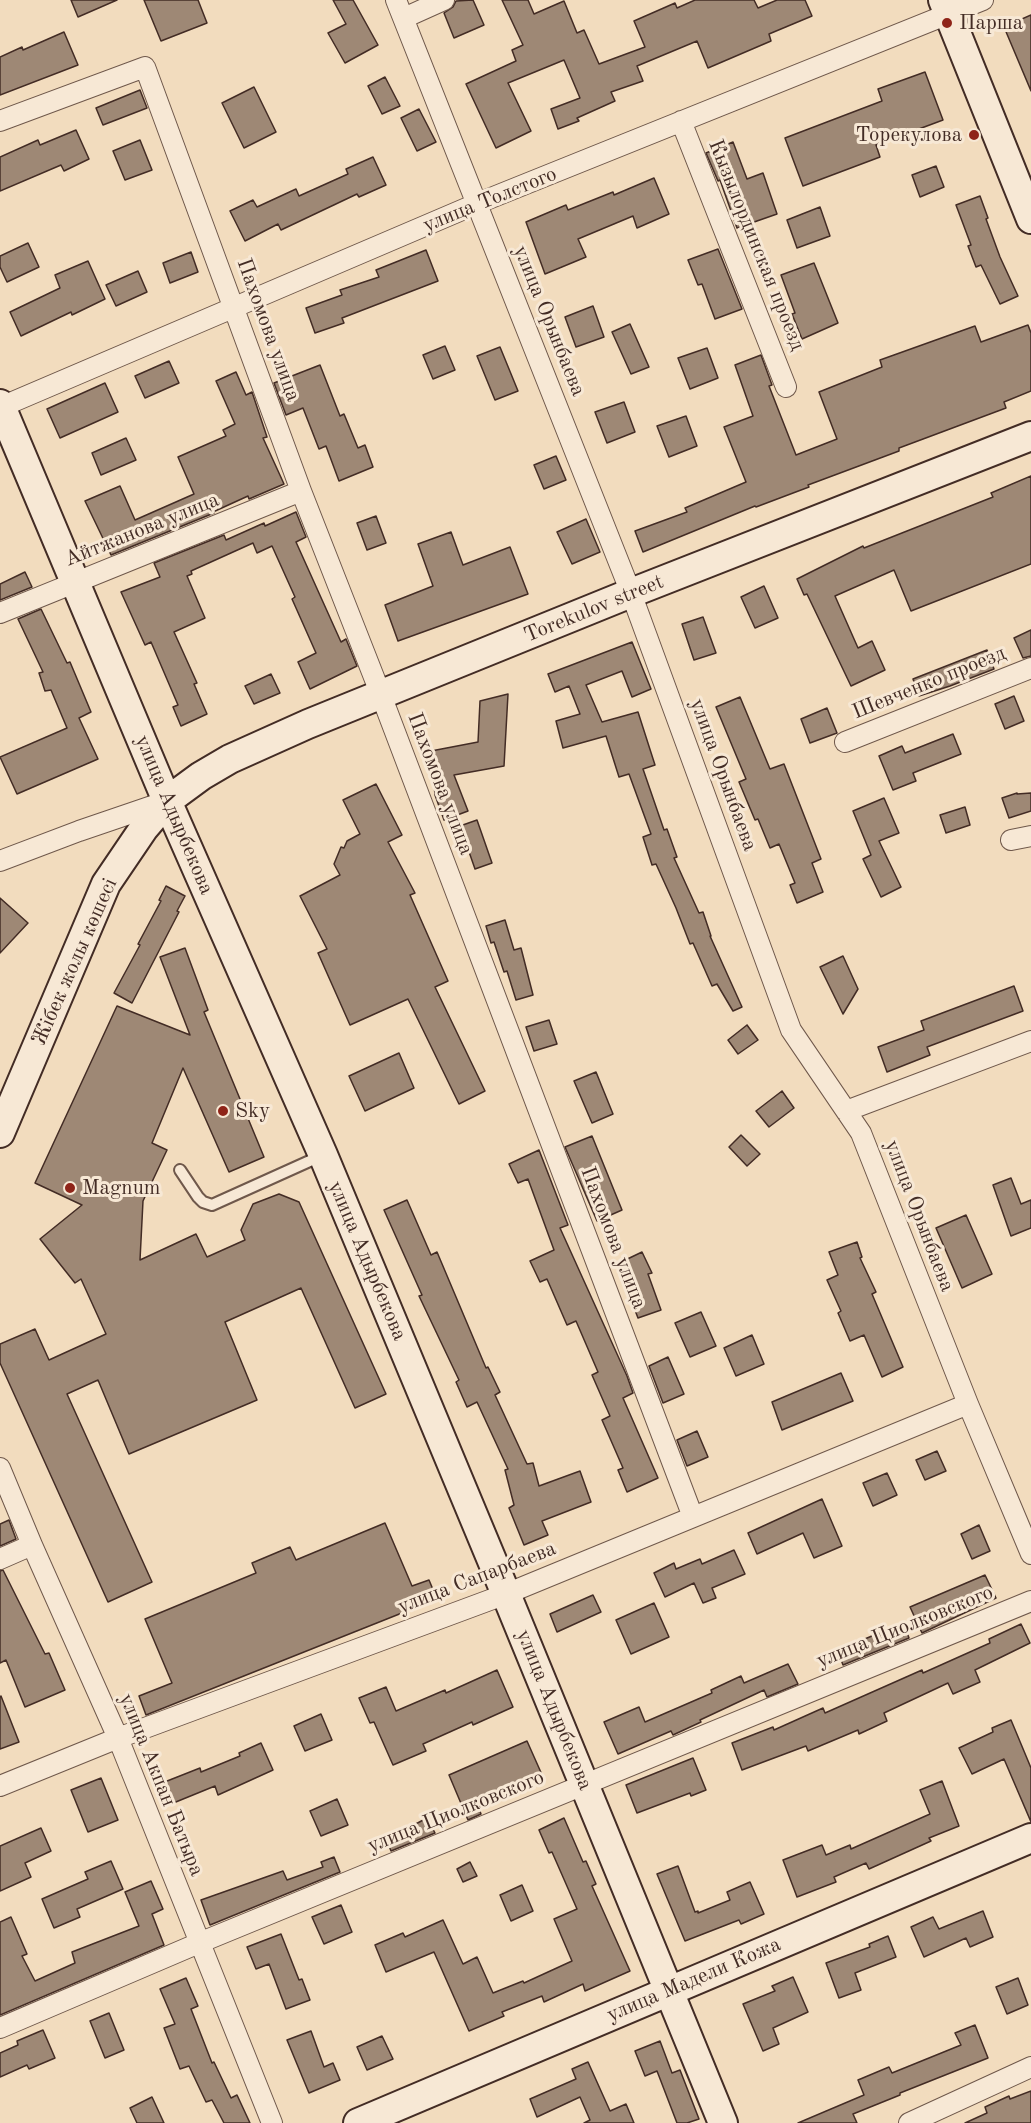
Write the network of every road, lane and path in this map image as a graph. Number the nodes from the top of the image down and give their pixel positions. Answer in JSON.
{"nodes":[{"id":1,"x":444,"y":0,"type":"edge"},
{"id":2,"x":983,"y":0,"type":"edge"},
{"id":3,"x":946,"y":7,"type":"edge"},
{"id":4,"x":400,"y":9,"type":"edge"},
{"id":5,"x":0,"y":121,"type":"edge"},
{"id":6,"x":681,"y":122,"type":"junction"},
{"id":7,"x":476,"y":204,"type":"junction"},
{"id":8,"x":1028,"y":204,"type":"edge"},
{"id":9,"x":234,"y":308,"type":"junction"},
{"id":10,"x":786,"y":387,"type":"dead end"},
{"id":11,"x":0,"y":406,"type":"edge"},
{"id":12,"x":1031,"y":436,"type":"edge"},
{"id":13,"x":301,"y":491,"type":"junction"},
{"id":14,"x":75,"y":583,"type":"junction"},
{"id":15,"x":631,"y":594,"type":"junction"},
{"id":16,"x":0,"y":613,"type":"edge"},
{"id":17,"x":1031,"y":668,"type":"edge"},
{"id":18,"x":381,"y":695,"type":"junction"},
{"id":19,"x":845,"y":742,"type":"dead end"},
{"id":20,"x":167,"y":801,"type":"junction"},
{"id":21,"x":1031,"y":836,"type":"edge"},
{"id":22,"x":1011,"y":840,"type":"dead end"},
{"id":23,"x":0,"y":861,"type":"edge"},
{"id":24,"x":1031,"y":1041,"type":"edge"},
{"id":25,"x":846,"y":1111,"type":"junction"},
{"id":26,"x":0,"y":1133,"type":"edge"},
{"id":27,"x":323,"y":1155,"type":"junction"},
{"id":28,"x":180,"y":1170,"type":"dead end"},
{"id":29,"x":968,"y":1404,"type":"junction"},
{"id":30,"x":0,"y":1468,"type":"edge"},
{"id":31,"x":693,"y":1517,"type":"junction"},
{"id":32,"x":32,"y":1545,"type":"junction"},
{"id":33,"x":1031,"y":1554,"type":"edge"},
{"id":34,"x":0,"y":1559,"type":"edge"},
{"id":35,"x":506,"y":1593,"type":"junction"},
{"id":36,"x":1031,"y":1601,"type":"edge"},
{"id":37,"x":118,"y":1738,"type":"junction"},
{"id":38,"x":0,"y":1786,"type":"edge"},
{"id":39,"x":585,"y":1786,"type":"junction"},
{"id":40,"x":1031,"y":1838,"type":"edge"},
{"id":41,"x":199,"y":1943,"type":"junction"},
{"id":42,"x":669,"y":1990,"type":"junction"},
{"id":43,"x":0,"y":2028,"type":"edge"},
{"id":44,"x":1031,"y":2067,"type":"edge"},
{"id":45,"x":272,"y":2123,"type":"edge"},
{"id":46,"x":358,"y":2123,"type":"edge"},
{"id":47,"x":723,"y":2123,"type":"edge"},
{"id":48,"x":909,"y":2123,"type":"edge"}],
"edges":[{"from":1,"to":4,"type":"street"},
{"from":2,"to":3,"type":"street","name":"улица Толстого"},
{"from":3,"to":6,"type":"street","name":"улица Толстого"},
{"from":3,"to":8,"type":"main road"},
{"from":4,"to":7,"type":"street","name":"улица Орынбаева"},
{"from":5,"to":9,"type":"street","name":"Пахомова улица"},
{"from":6,"to":7,"type":"street","name":"улица Толстого"},
{"from":6,"to":10,"type":"street","name":"Кызылординская проезд"},
{"from":7,"to":9,"type":"street","name":"улица Толстого"},
{"from":7,"to":15,"type":"street","name":"улица Орынбаева"},
{"from":9,"to":11,"type":"street","name":"улица Толстого"},
{"from":9,"to":13,"type":"street","name":"Пахомова улица"},
{"from":11,"to":14,"type":"main road","name":"улица Адырбекова"},
{"from":12,"to":15,"type":"main road","name":"Torekulov street"},
{"from":13,"to":14,"type":"street","name":"Айтжанова улица"},
{"from":13,"to":18,"type":"street","name":"Пахомова улица"},
{"from":14,"to":16,"type":"street","name":"Айтжанова улица"},
{"from":14,"to":20,"type":"main road","name":"улица Адырбекова"},
{"from":15,"to":18,"type":"main road","name":"Torekulov street"},
{"from":15,"to":25,"type":"street","name":"улица Орынбаева"},
{"from":17,"to":19,"type":"street","name":"Шевченко проезд"},
{"from":18,"to":20,"type":"main road","name":"Torekulov street"},
{"from":18,"to":31,"type":"street","name":"Пахомова улица"},
{"from":20,"to":23,"type":"street"},
{"from":20,"to":26,"type":"main road","name":"Жібек жолы көшесі"},
{"from":20,"to":27,"type":"main road","name":"улица Адырбекова"},
{"from":21,"to":22,"type":"street"},
{"from":24,"to":25,"type":"street"},
{"from":25,"to":29,"type":"street","name":"улица Орынбаева"},
{"from":27,"to":28,"type":"lane"},
{"from":27,"to":35,"type":"main road","name":"улица Адырбекова"},
{"from":29,"to":31,"type":"street","name":"улица Сапарбаева"},
{"from":29,"to":33,"type":"street","name":"улица Орынбаева"},
{"from":30,"to":32,"type":"street","name":"улица Акпан Батыра"},
{"from":31,"to":35,"type":"street","name":"улица Сапарбаева"},
{"from":32,"to":34,"type":"street"},
{"from":32,"to":37,"type":"street","name":"улица Акпан Батыра"},
{"from":35,"to":37,"type":"street","name":"улица Сапарбаева"},
{"from":35,"to":39,"type":"main road","name":"улица Адырбекова"},
{"from":36,"to":39,"type":"street","name":"улица Циолковского"},
{"from":37,"to":38,"type":"street","name":"улица Сапарбаева"},
{"from":37,"to":41,"type":"street","name":"улица Акпан Батыра"},
{"from":39,"to":41,"type":"street","name":"улица Циолковского"},
{"from":39,"to":42,"type":"main road","name":"улица Адырбекова"},
{"from":40,"to":42,"type":"main road","name":"улица Мадели Кожа"},
{"from":41,"to":43,"type":"street","name":"улица Циолковского"},
{"from":41,"to":45,"type":"street","name":"улица Акпан Батыра"},
{"from":42,"to":46,"type":"main road","name":"улица Мадели Кожа"},
{"from":42,"to":47,"type":"main road","name":"улица Адырбекова"},
{"from":44,"to":48,"type":"street"}]}
